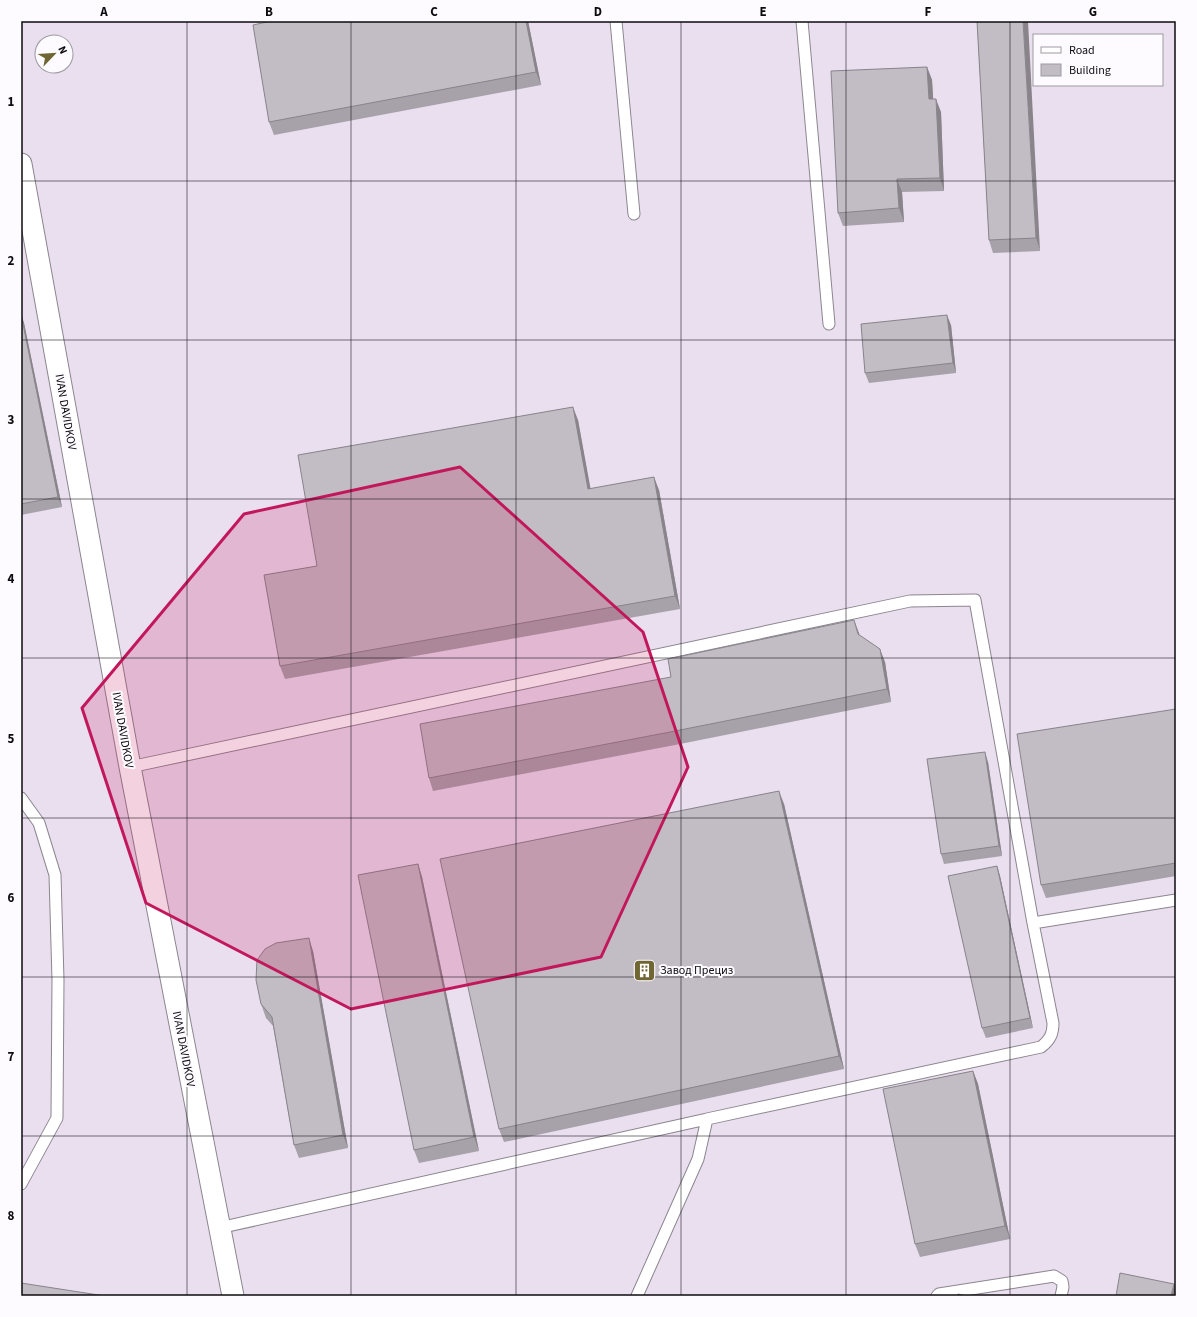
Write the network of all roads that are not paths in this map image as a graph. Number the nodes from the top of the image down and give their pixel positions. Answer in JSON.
{"nodes":[{"id":1,"x":616,"y":21,"type":"edge"},
{"id":2,"x":802,"y":21,"type":"edge"},
{"id":3,"x":21,"y":164,"type":"edge"},
{"id":4,"x":634,"y":214,"type":"dead end"},
{"id":5,"x":829,"y":324,"type":"dead end"},
{"id":6,"x":130,"y":767,"type":"junction"},
{"id":7,"x":21,"y":798,"type":"edge"},
{"id":8,"x":1176,"y":900,"type":"edge"},
{"id":9,"x":1033,"y":923,"type":"junction"},
{"id":10,"x":707,"y":1119,"type":"junction"},
{"id":11,"x":21,"y":1184,"type":"edge"},
{"id":12,"x":219,"y":1228,"type":"junction"},
{"id":13,"x":233,"y":1296,"type":"edge"},
{"id":14,"x":637,"y":1296,"type":"edge"},
{"id":15,"x":937,"y":1296,"type":"edge"},
{"id":16,"x":1061,"y":1296,"type":"edge"}],
"edges":[{"from":1,"to":4,"type":"lane"},
{"from":2,"to":5,"type":"lane"},
{"from":3,"to":6,"type":"street","name":"IVAN DAVIDKOV"},
{"from":6,"to":9,"type":"lane"},
{"from":6,"to":12,"type":"street","name":"IVAN DAVIDKOV"},
{"from":7,"to":11,"type":"lane"},
{"from":8,"to":9,"type":"lane"},
{"from":9,"to":10,"type":"lane"},
{"from":10,"to":12,"type":"lane"},
{"from":10,"to":14,"type":"lane"},
{"from":12,"to":13,"type":"street","name":"IVAN DAVIDKOV"},
{"from":15,"to":16,"type":"lane"}]}
